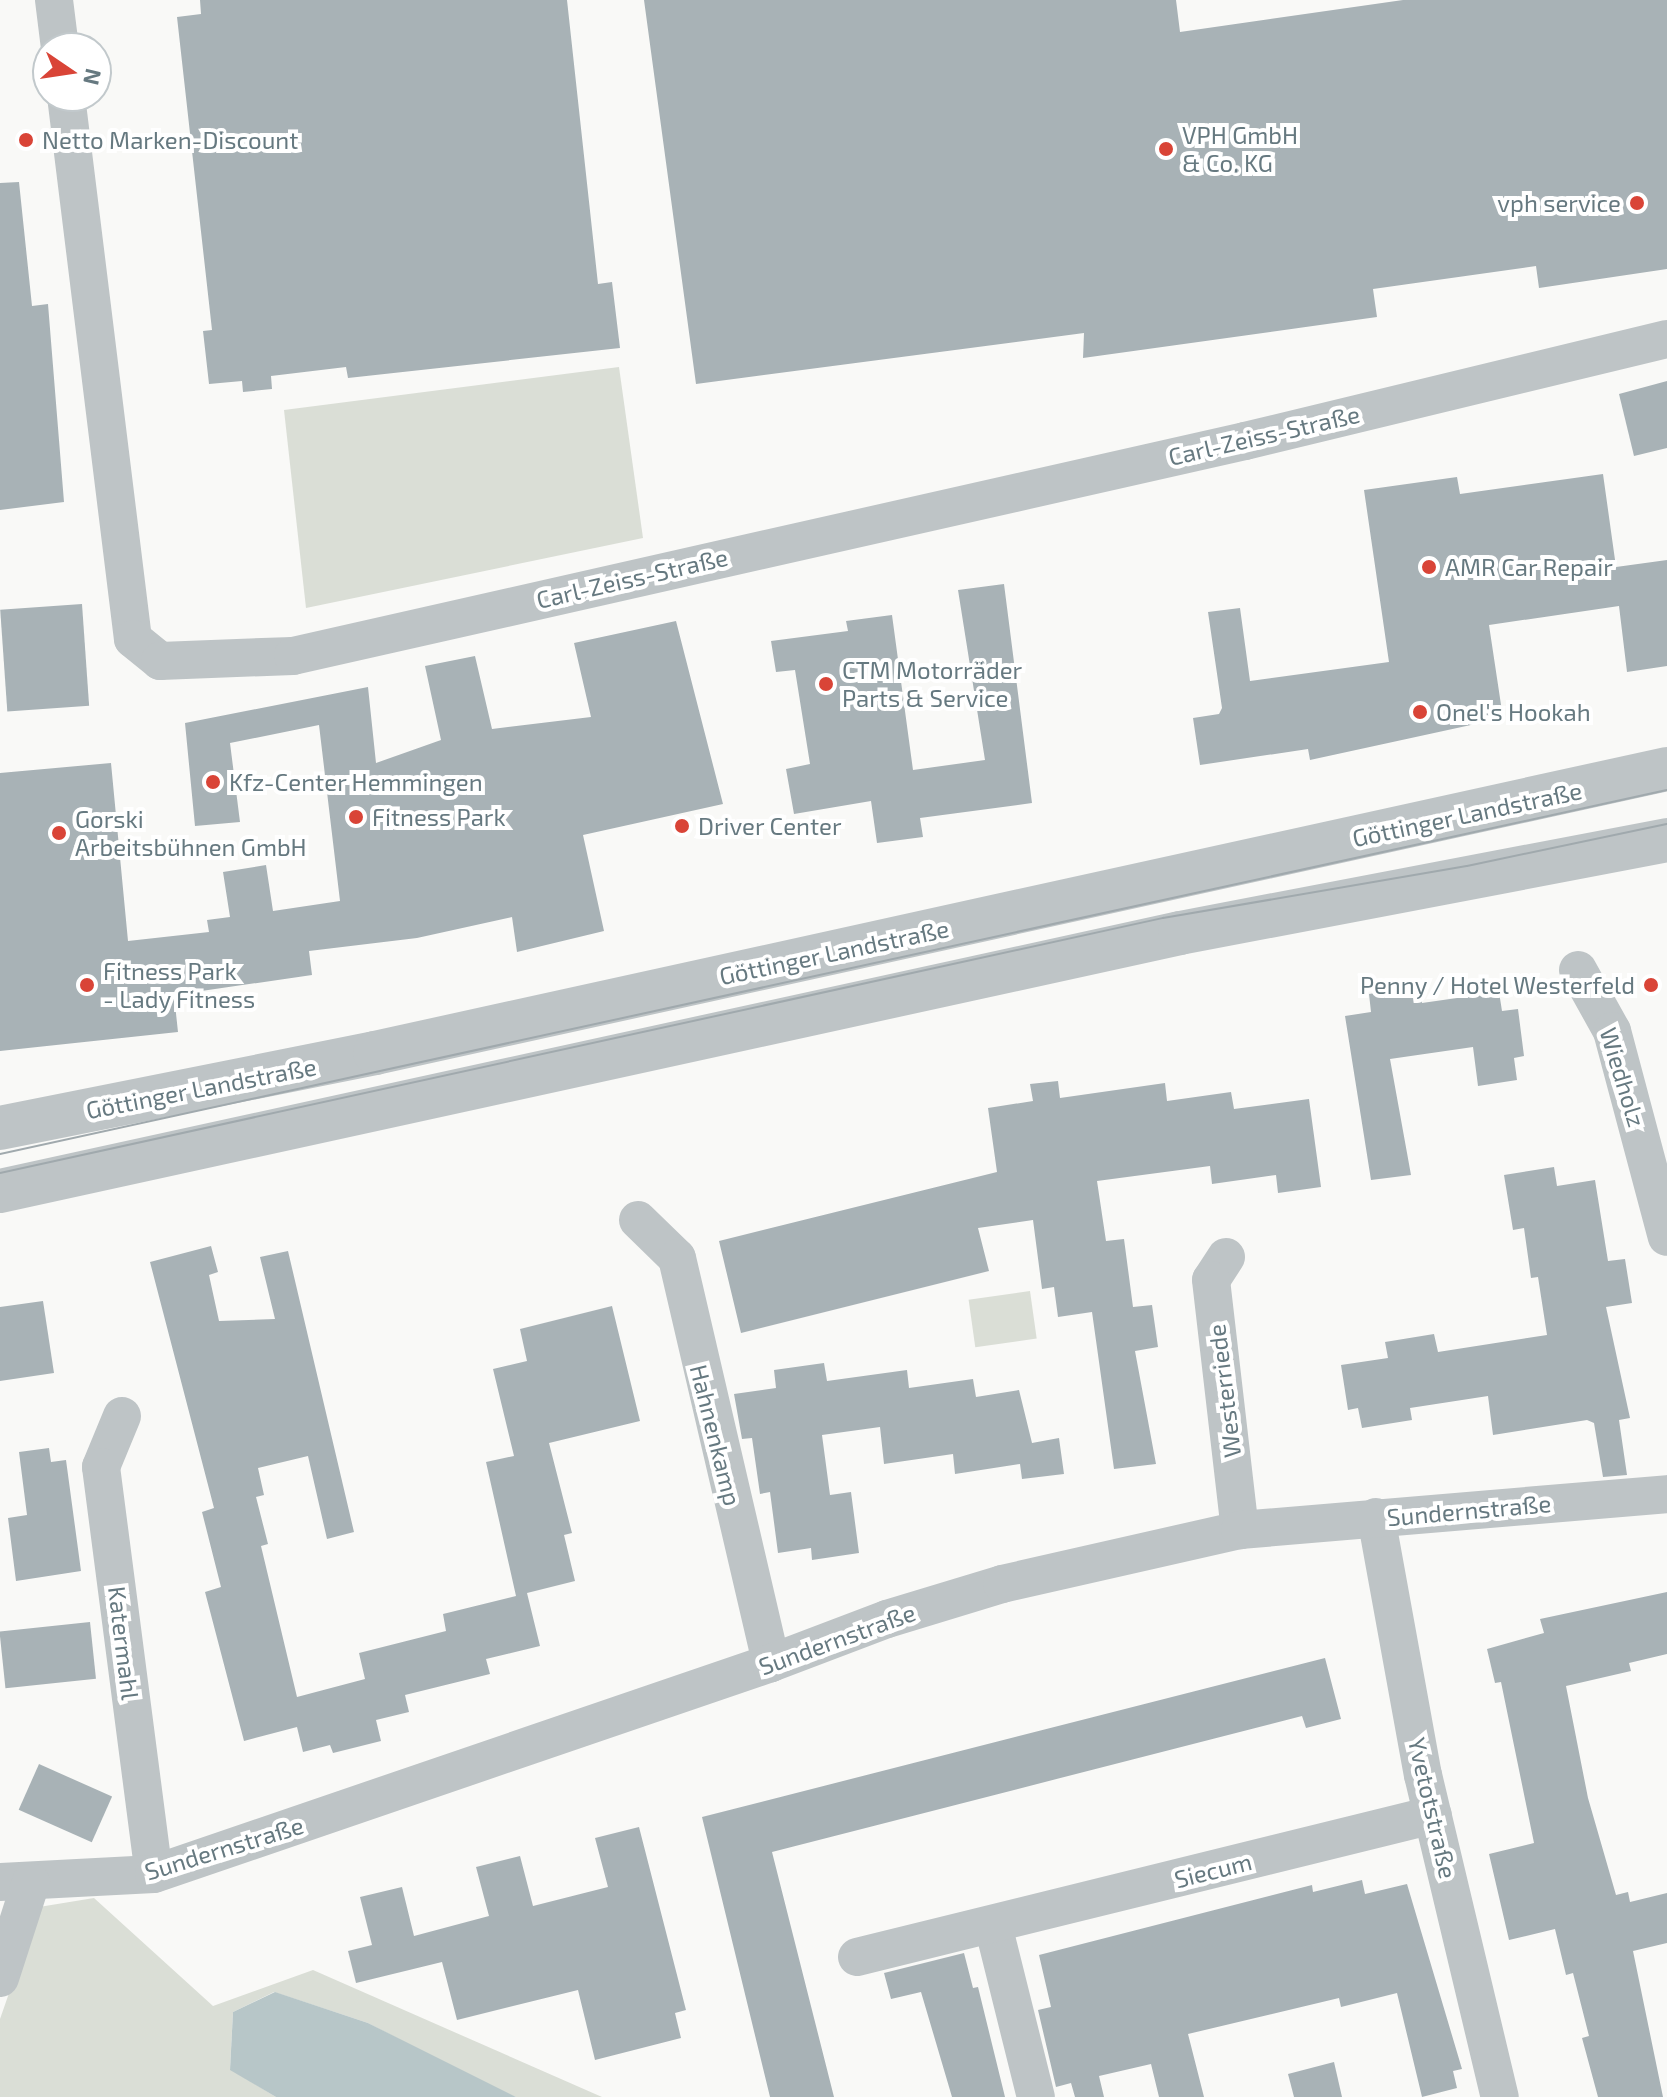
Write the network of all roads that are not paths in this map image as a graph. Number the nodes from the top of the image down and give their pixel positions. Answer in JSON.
{"nodes":[{"id":1,"x":54,"y":0,"type":"edge"},
{"id":2,"x":58,"y":32,"type":"edge"},
{"id":3,"x":68,"y":112,"type":"edge"},
{"id":4,"x":1667,"y":339,"type":"edge"},
{"id":5,"x":1667,"y":769,"type":"edge"},
{"id":6,"x":1667,"y":840,"type":"edge"},
{"id":7,"x":1578,"y":970,"type":"dead end"},
{"id":8,"x":0,"y":1128,"type":"edge"},
{"id":9,"x":0,"y":1191,"type":"edge"},
{"id":10,"x":638,"y":1220,"type":"dead end"},
{"id":11,"x":1667,"y":1237,"type":"edge"},
{"id":12,"x":1226,"y":1257,"type":"dead end"},
{"id":13,"x":122,"y":1416,"type":"dead end"},
{"id":14,"x":1667,"y":1494,"type":"edge"},
{"id":15,"x":1376,"y":1517,"type":"junction"},
{"id":16,"x":1240,"y":1530,"type":"junction"},
{"id":17,"x":771,"y":1663,"type":"junction"},
{"id":18,"x":1433,"y":1815,"type":"junction"},
{"id":19,"x":154,"y":1874,"type":"junction"},
{"id":20,"x":15,"y":1882,"type":"edge"},
{"id":21,"x":993,"y":1925,"type":"junction"},
{"id":22,"x":857,"y":1957,"type":"dead end"},
{"id":23,"x":0,"y":1978,"type":"edge"},
{"id":24,"x":1036,"y":2097,"type":"edge"},
{"id":25,"x":1500,"y":2097,"type":"edge"}],
"edges":[{"from":1,"to":2,"type":"street"},
{"from":3,"to":4,"type":"street","name":"Carl-Zeiss-Straße"},
{"from":5,"to":8,"type":"street","name":"Göttinger Landstraße"},
{"from":6,"to":9,"type":"street"},
{"from":7,"to":11,"type":"street","name":"Wiedholz"},
{"from":10,"to":17,"type":"street","name":"Hahnenkamp"},
{"from":12,"to":16,"type":"street","name":"Westerriede"},
{"from":13,"to":19,"type":"street","name":"Katermahl"},
{"from":14,"to":15,"type":"street","name":"Sundernstraße"},
{"from":15,"to":16,"type":"street","name":"Sundernstraße"},
{"from":15,"to":18,"type":"street","name":"Yvetotstraße"},
{"from":16,"to":17,"type":"street","name":"Sundernstraße"},
{"from":17,"to":19,"type":"street","name":"Sundernstraße"},
{"from":18,"to":21,"type":"street","name":"Siecum"},
{"from":18,"to":25,"type":"street","name":"Yvetotstraße"},
{"from":19,"to":20,"type":"street","name":"Sundernstraße"},
{"from":20,"to":23,"type":"street","name":"Sundernstraße"},
{"from":21,"to":22,"type":"street","name":"Siecum"},
{"from":21,"to":24,"type":"street"}]}
